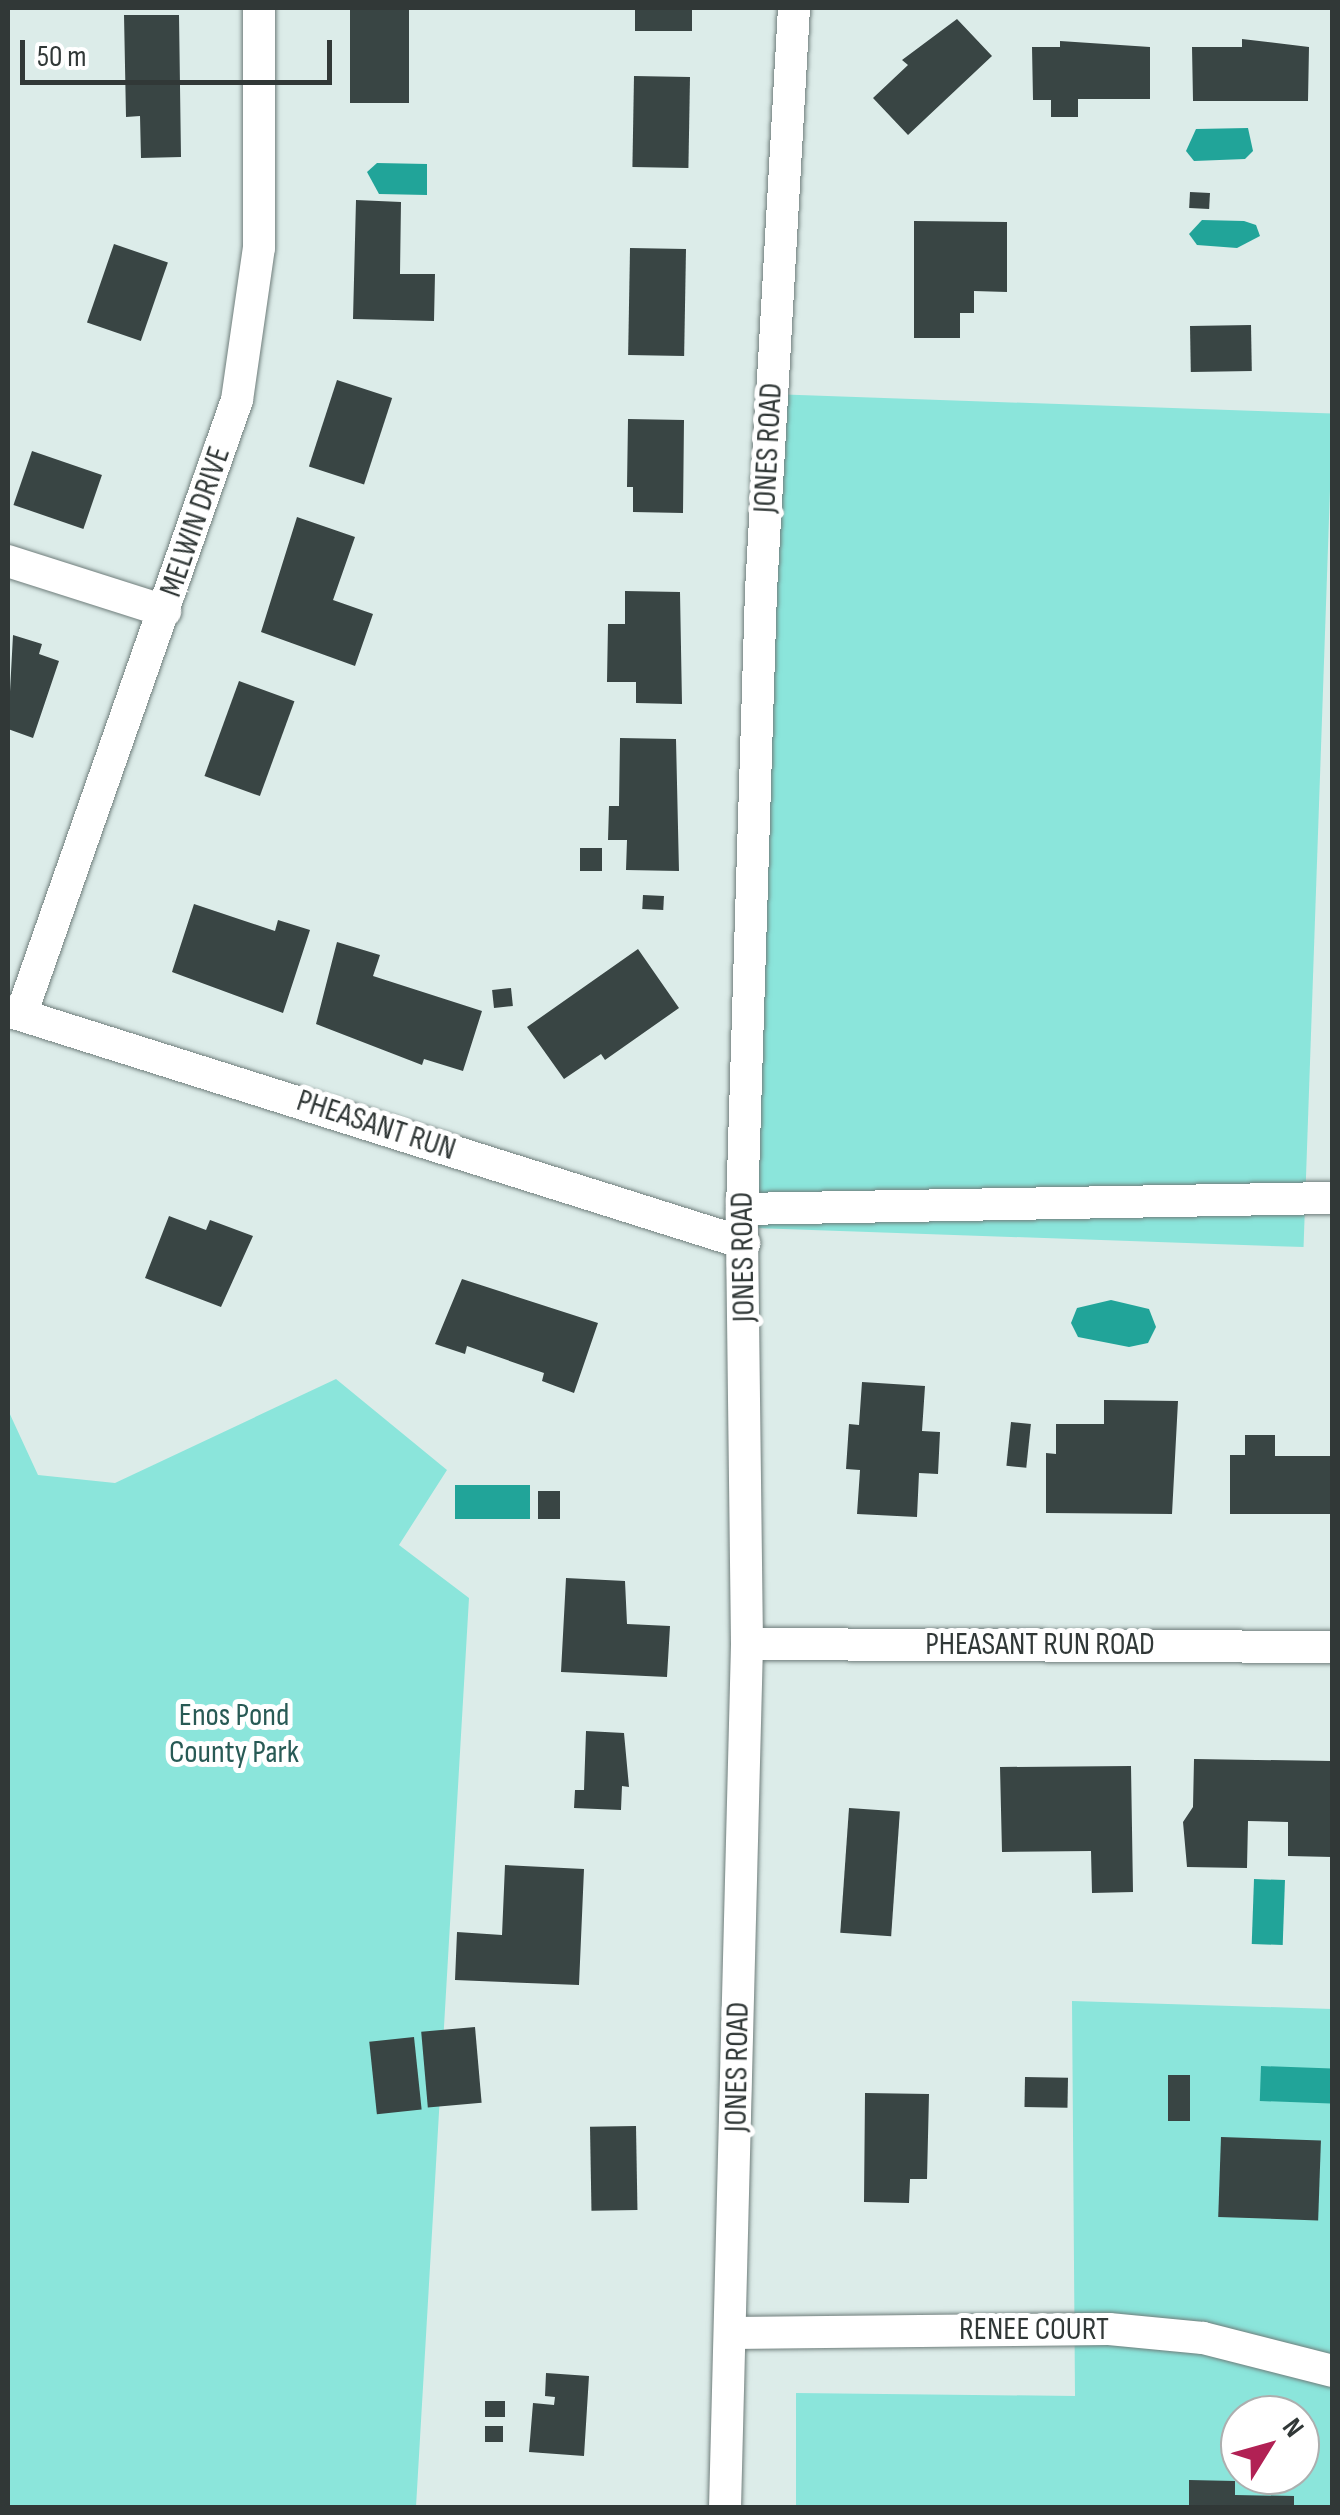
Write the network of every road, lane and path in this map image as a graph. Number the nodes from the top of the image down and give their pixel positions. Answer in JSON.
{"nodes":[{"id":1,"x":259,"y":8,"type":"edge"},
{"id":2,"x":794,"y":8,"type":"edge"},
{"id":3,"x":8,"y":561,"type":"edge"},
{"id":4,"x":165,"y":611,"type":"junction"},
{"id":5,"x":14,"y":1013,"type":"edge"},
{"id":6,"x":1332,"y":1198,"type":"edge"},
{"id":7,"x":742,"y":1209,"type":"junction"},
{"id":8,"x":744,"y":1244,"type":"junction"},
{"id":9,"x":747,"y":1644,"type":"junction"},
{"id":10,"x":1332,"y":1647,"type":"edge"},
{"id":11,"x":732,"y":2333,"type":"junction"},
{"id":12,"x":1332,"y":2371,"type":"edge"},
{"id":13,"x":725,"y":2508,"type":"edge"}],
"edges":[{"from":1,"to":4,"type":"street","name":"MELWIN DRIVE"},
{"from":2,"to":7,"type":"street","name":"JONES ROAD"},
{"from":3,"to":4,"type":"street"},
{"from":4,"to":5,"type":"street","name":"MELWIN DRIVE"},
{"from":5,"to":8,"type":"street","name":"PHEASANT RUN"},
{"from":6,"to":7,"type":"street"},
{"from":7,"to":8,"type":"street","name":"JONES ROAD"},
{"from":8,"to":9,"type":"street","name":"JONES ROAD"},
{"from":9,"to":10,"type":"street","name":"PHEASANT RUN ROAD"},
{"from":9,"to":11,"type":"street","name":"JONES ROAD"},
{"from":11,"to":12,"type":"street","name":"RENEE COURT"},
{"from":11,"to":13,"type":"street","name":"JONES ROAD"}]}
